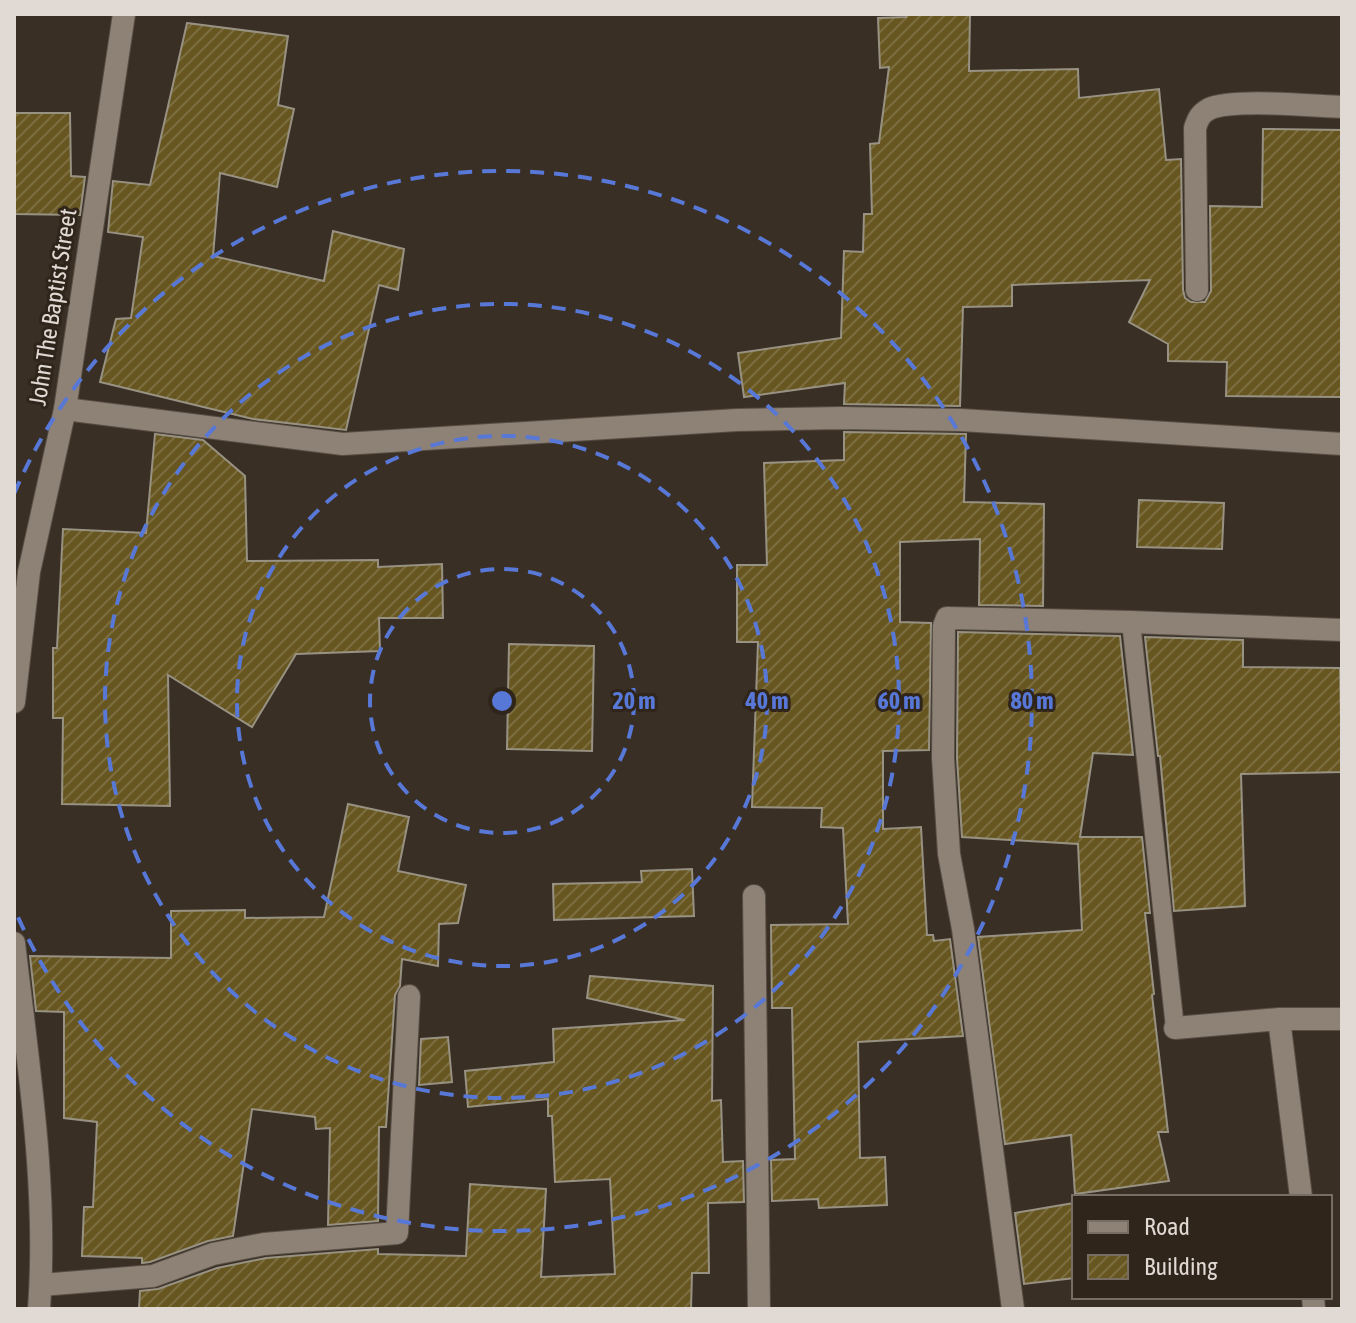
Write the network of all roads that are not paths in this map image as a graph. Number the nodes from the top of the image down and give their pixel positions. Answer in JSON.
{"nodes":[{"id":1,"x":124,"y":14,"type":"edge"},
{"id":2,"x":1342,"y":107,"type":"edge"},
{"id":3,"x":1197,"y":290,"type":"dead end"},
{"id":4,"x":65,"y":409,"type":"junction"},
{"id":5,"x":1342,"y":444,"type":"edge"},
{"id":6,"x":21,"y":572,"type":"edge"},
{"id":7,"x":1131,"y":622,"type":"junction"},
{"id":8,"x":1342,"y":630,"type":"edge"},
{"id":9,"x":14,"y":702,"type":"edge"},
{"id":10,"x":754,"y":896,"type":"dead end"},
{"id":11,"x":14,"y":943,"type":"edge"},
{"id":12,"x":409,"y":996,"type":"dead end"},
{"id":13,"x":1279,"y":1019,"type":"junction"},
{"id":14,"x":1342,"y":1019,"type":"edge"},
{"id":15,"x":1175,"y":1028,"type":"joint"},
{"id":16,"x":20,"y":1035,"type":"edge"},
{"id":17,"x":1301,"y":1195,"type":"edge"},
{"id":18,"x":41,"y":1285,"type":"junction"},
{"id":19,"x":39,"y":1309,"type":"edge"},
{"id":20,"x":759,"y":1309,"type":"edge"},
{"id":21,"x":1013,"y":1309,"type":"edge"}],
"edges":[{"from":1,"to":4,"type":"street","name":"John The Baptist Street"},
{"from":2,"to":3,"type":"street"},
{"from":4,"to":5,"type":"street"},
{"from":4,"to":6,"type":"street","name":"John The Baptist Street"},
{"from":6,"to":9,"type":"street","name":"John The Baptist Street"},
{"from":7,"to":8,"type":"street"},
{"from":7,"to":15,"type":"lane"},
{"from":7,"to":21,"type":"street"},
{"from":10,"to":20,"type":"street"},
{"from":11,"to":16,"type":"street"},
{"from":12,"to":18,"type":"street"},
{"from":13,"to":14,"type":"street"},
{"from":13,"to":15,"type":"street"},
{"from":13,"to":17,"type":"street"},
{"from":16,"to":18,"type":"street"},
{"from":18,"to":19,"type":"street"}]}
